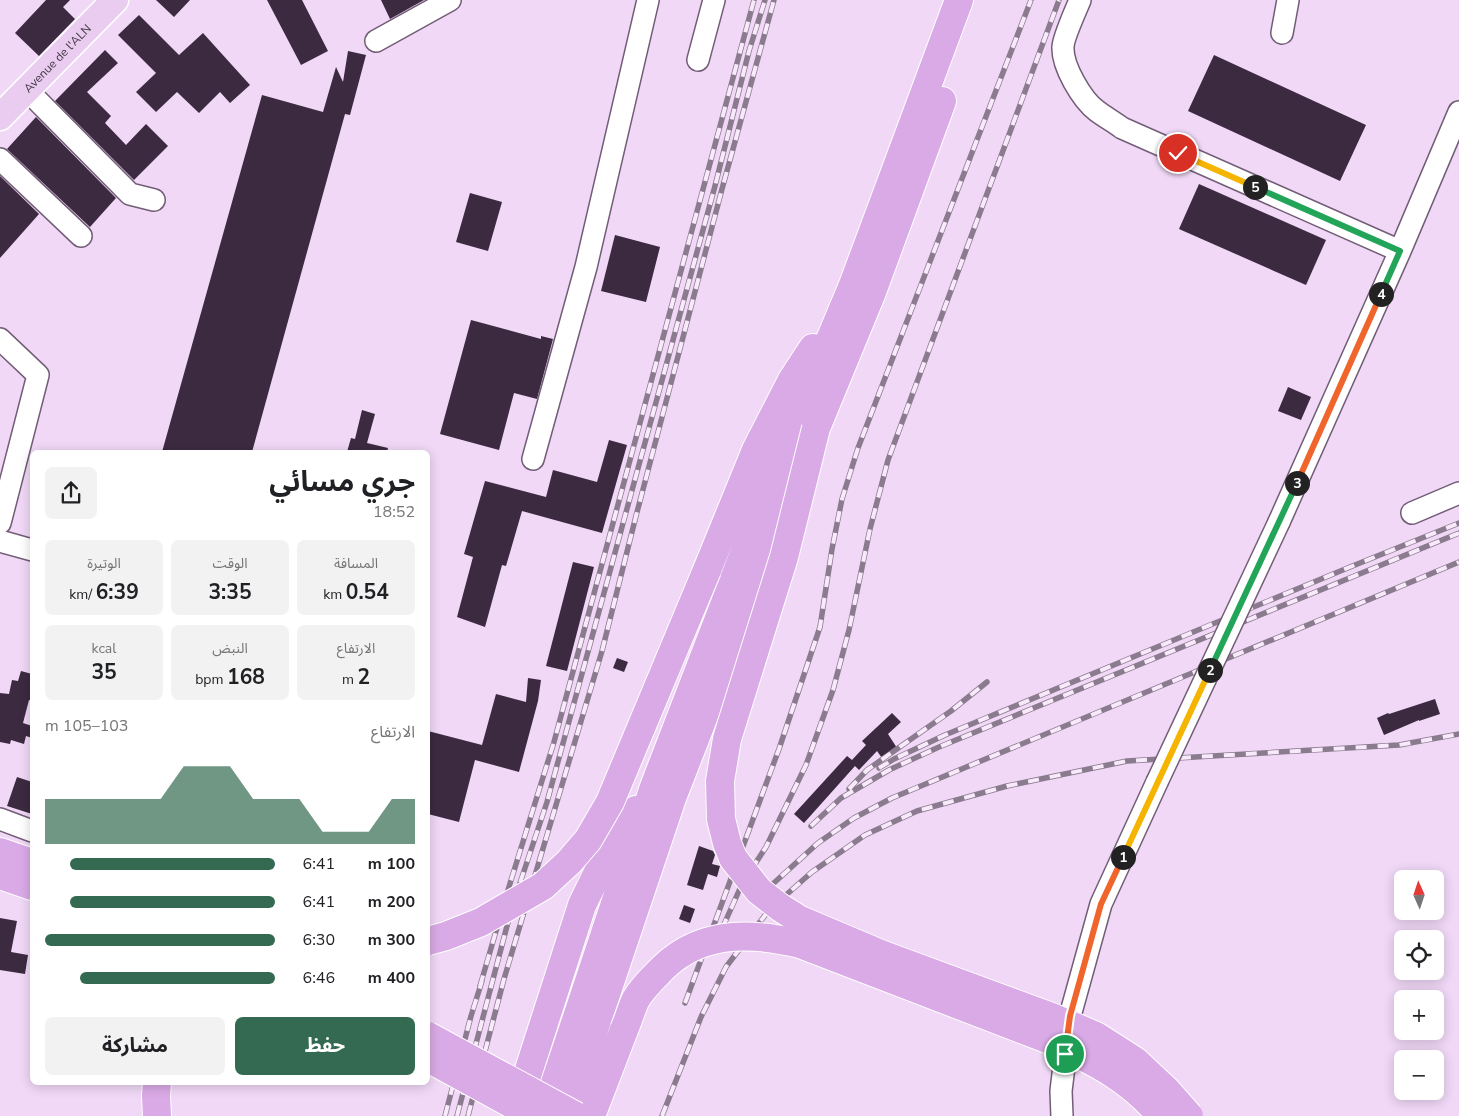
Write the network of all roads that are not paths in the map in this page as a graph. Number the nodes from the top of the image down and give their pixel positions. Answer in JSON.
{"nodes":[{"id":1,"x":115,"y":0,"type":"edge"},
{"id":2,"x":450,"y":0,"type":"edge"},
{"id":3,"x":648,"y":0,"type":"edge"},
{"id":4,"x":714,"y":0,"type":"edge"},
{"id":5,"x":959,"y":0,"type":"edge"},
{"id":6,"x":979,"y":0,"type":"edge"},
{"id":7,"x":1080,"y":0,"type":"edge"},
{"id":8,"x":1288,"y":0,"type":"edge"},
{"id":9,"x":1282,"y":33,"type":"dead end"},
{"id":10,"x":376,"y":41,"type":"dead end"},
{"id":11,"x":698,"y":60,"type":"dead end"},
{"id":12,"x":27,"y":90,"type":"junction"},
{"id":13,"x":1459,"y":112,"type":"edge"},
{"id":14,"x":0,"y":117,"type":"edge"},
{"id":15,"x":0,"y":160,"type":"edge"},
{"id":16,"x":154,"y":200,"type":"dead end"},
{"id":17,"x":81,"y":236,"type":"dead end"},
{"id":18,"x":1400,"y":251,"type":"junction"},
{"id":19,"x":853,"y":285,"type":"junction"},
{"id":20,"x":0,"y":339,"type":"edge"},
{"id":21,"x":816,"y":428,"type":"junction"},
{"id":22,"x":533,"y":459,"type":"dead end"},
{"id":23,"x":1459,"y":493,"type":"edge"},
{"id":24,"x":1412,"y":513,"type":"dead end"},
{"id":25,"x":0,"y":523,"type":"edge"},
{"id":26,"x":0,"y":541,"type":"edge"},
{"id":27,"x":30,"y":549,"type":"edge"},
{"id":28,"x":654,"y":787,"type":"junction"},
{"id":29,"x":0,"y":820,"type":"edge"},
{"id":30,"x":30,"y":830,"type":"edge"},
{"id":31,"x":0,"y":852,"type":"edge"},
{"id":32,"x":30,"y":862,"type":"edge"},
{"id":33,"x":0,"y":875,"type":"edge"},
{"id":34,"x":30,"y":885,"type":"edge"},
{"id":35,"x":430,"y":940,"type":"edge"},
{"id":36,"x":430,"y":1037,"type":"edge"},
{"id":37,"x":430,"y":1059,"type":"edge"},
{"id":38,"x":157,"y":1085,"type":"edge"},
{"id":39,"x":157,"y":1116,"type":"edge"},
{"id":40,"x":514,"y":1116,"type":"edge"},
{"id":41,"x":534,"y":1116,"type":"edge"},
{"id":42,"x":544,"y":1116,"type":"edge"},
{"id":43,"x":565,"y":1116,"type":"edge"},
{"id":44,"x":576,"y":1116,"type":"edge"},
{"id":45,"x":591,"y":1116,"type":"edge"},
{"id":46,"x":1062,"y":1116,"type":"edge"},
{"id":47,"x":1161,"y":1116,"type":"edge"},
{"id":48,"x":1189,"y":1116,"type":"edge"}],
"edges":[{"from":1,"to":12,"type":"main road","name":"Avenue de l'ALN"},
{"from":2,"to":10,"type":"street"},
{"from":3,"to":22,"type":"street"},
{"from":4,"to":11,"type":"street"},
{"from":5,"to":19,"type":"highway"},
{"from":6,"to":21,"type":"highway"},
{"from":7,"to":18,"type":"street"},
{"from":8,"to":9,"type":"street"},
{"from":12,"to":14,"type":"main road","name":"Avenue de l'ALN"},
{"from":12,"to":16,"type":"street"},
{"from":13,"to":18,"type":"street"},
{"from":15,"to":17,"type":"street"},
{"from":18,"to":46,"type":"street","bridge":true},
{"from":19,"to":28,"type":"highway"},
{"from":19,"to":35,"type":"highway","bridge":true},
{"from":20,"to":25,"type":"street"},
{"from":21,"to":43,"type":"highway"},
{"from":21,"to":48,"type":"highway","bridge":true},
{"from":23,"to":24,"type":"street"},
{"from":26,"to":27,"type":"street"},
{"from":28,"to":40,"type":"highway"},
{"from":28,"to":42,"type":"highway"},
{"from":29,"to":30,"type":"street"},
{"from":31,"to":32,"type":"highway"},
{"from":33,"to":34,"type":"highway"},
{"from":36,"to":44,"type":"highway","bridge":true},
{"from":37,"to":41,"type":"highway","bridge":true},
{"from":38,"to":39,"type":"highway"},
{"from":45,"to":47,"type":"highway","bridge":true}]}
